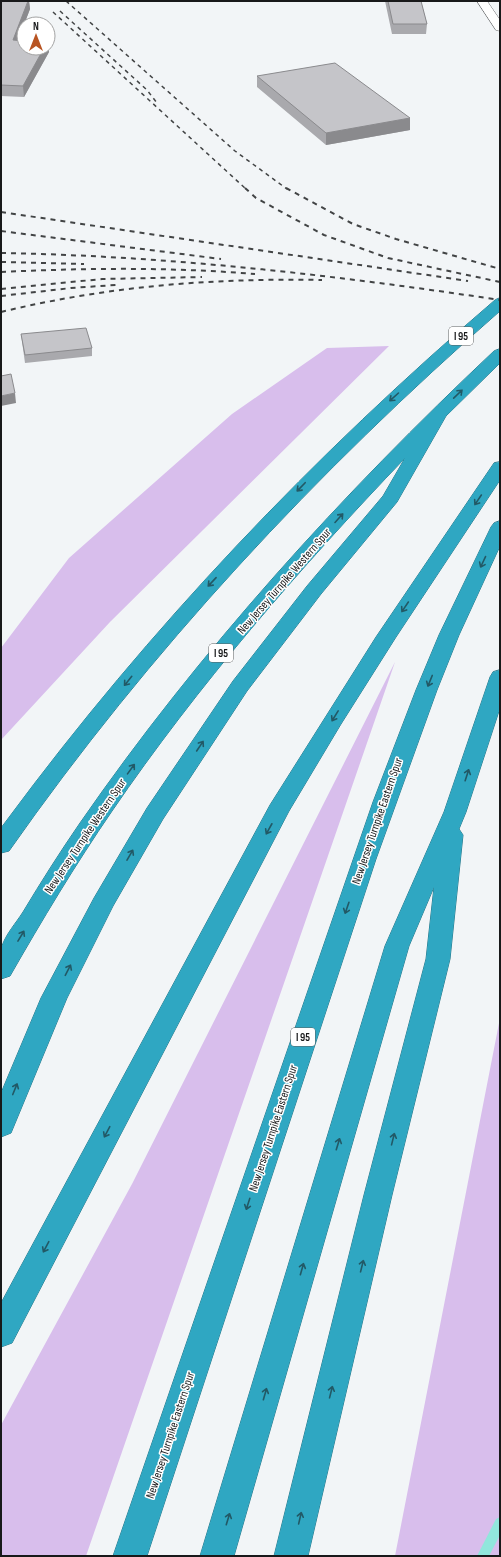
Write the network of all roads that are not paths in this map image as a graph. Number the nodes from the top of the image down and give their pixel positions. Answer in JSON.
{"nodes":[{"id":1,"x":482,"y":1,"type":"edge"},
{"id":2,"x":500,"y":28,"type":"edge"},
{"id":3,"x":500,"y":303,"type":"edge"},
{"id":4,"x":500,"y":354,"type":"edge"},
{"id":5,"x":439,"y":412,"type":"junction"},
{"id":6,"x":500,"y":467,"type":"edge"},
{"id":7,"x":500,"y":527,"type":"edge"},
{"id":8,"x":500,"y":677,"type":"edge"},
{"id":9,"x":455,"y":812,"type":"junction"},
{"id":10,"x":4,"y":840,"type":"edge"},
{"id":11,"x":1,"y":969,"type":"edge"},
{"id":12,"x":1,"y":1125,"type":"edge"},
{"id":13,"x":1,"y":1332,"type":"edge"},
{"id":14,"x":130,"y":1556,"type":"edge"},
{"id":15,"x":217,"y":1556,"type":"edge"},
{"id":16,"x":291,"y":1556,"type":"edge"}],
"edges":[{"from":1,"to":2,"type":"street"},
{"from":3,"to":10,"type":"highway","number":"I 95","one_way":true},
{"from":5,"to":4,"type":"highway","name":"New Jersey Turnpike Western Spur","number":"I 95","one_way":true},
{"from":11,"to":5,"type":"highway","name":"New Jersey Turnpike Western Spur","number":"I 95","one_way":true},
{"from":12,"to":5,"type":"highway","one_way":true},
{"from":6,"to":13,"type":"highway","one_way":true},
{"from":7,"to":14,"type":"highway","name":"New Jersey Turnpike Eastern Spur","number":"I 95","one_way":true},
{"from":9,"to":8,"type":"highway","one_way":true},
{"from":15,"to":9,"type":"highway","one_way":true},
{"from":16,"to":9,"type":"highway","one_way":true}]}
